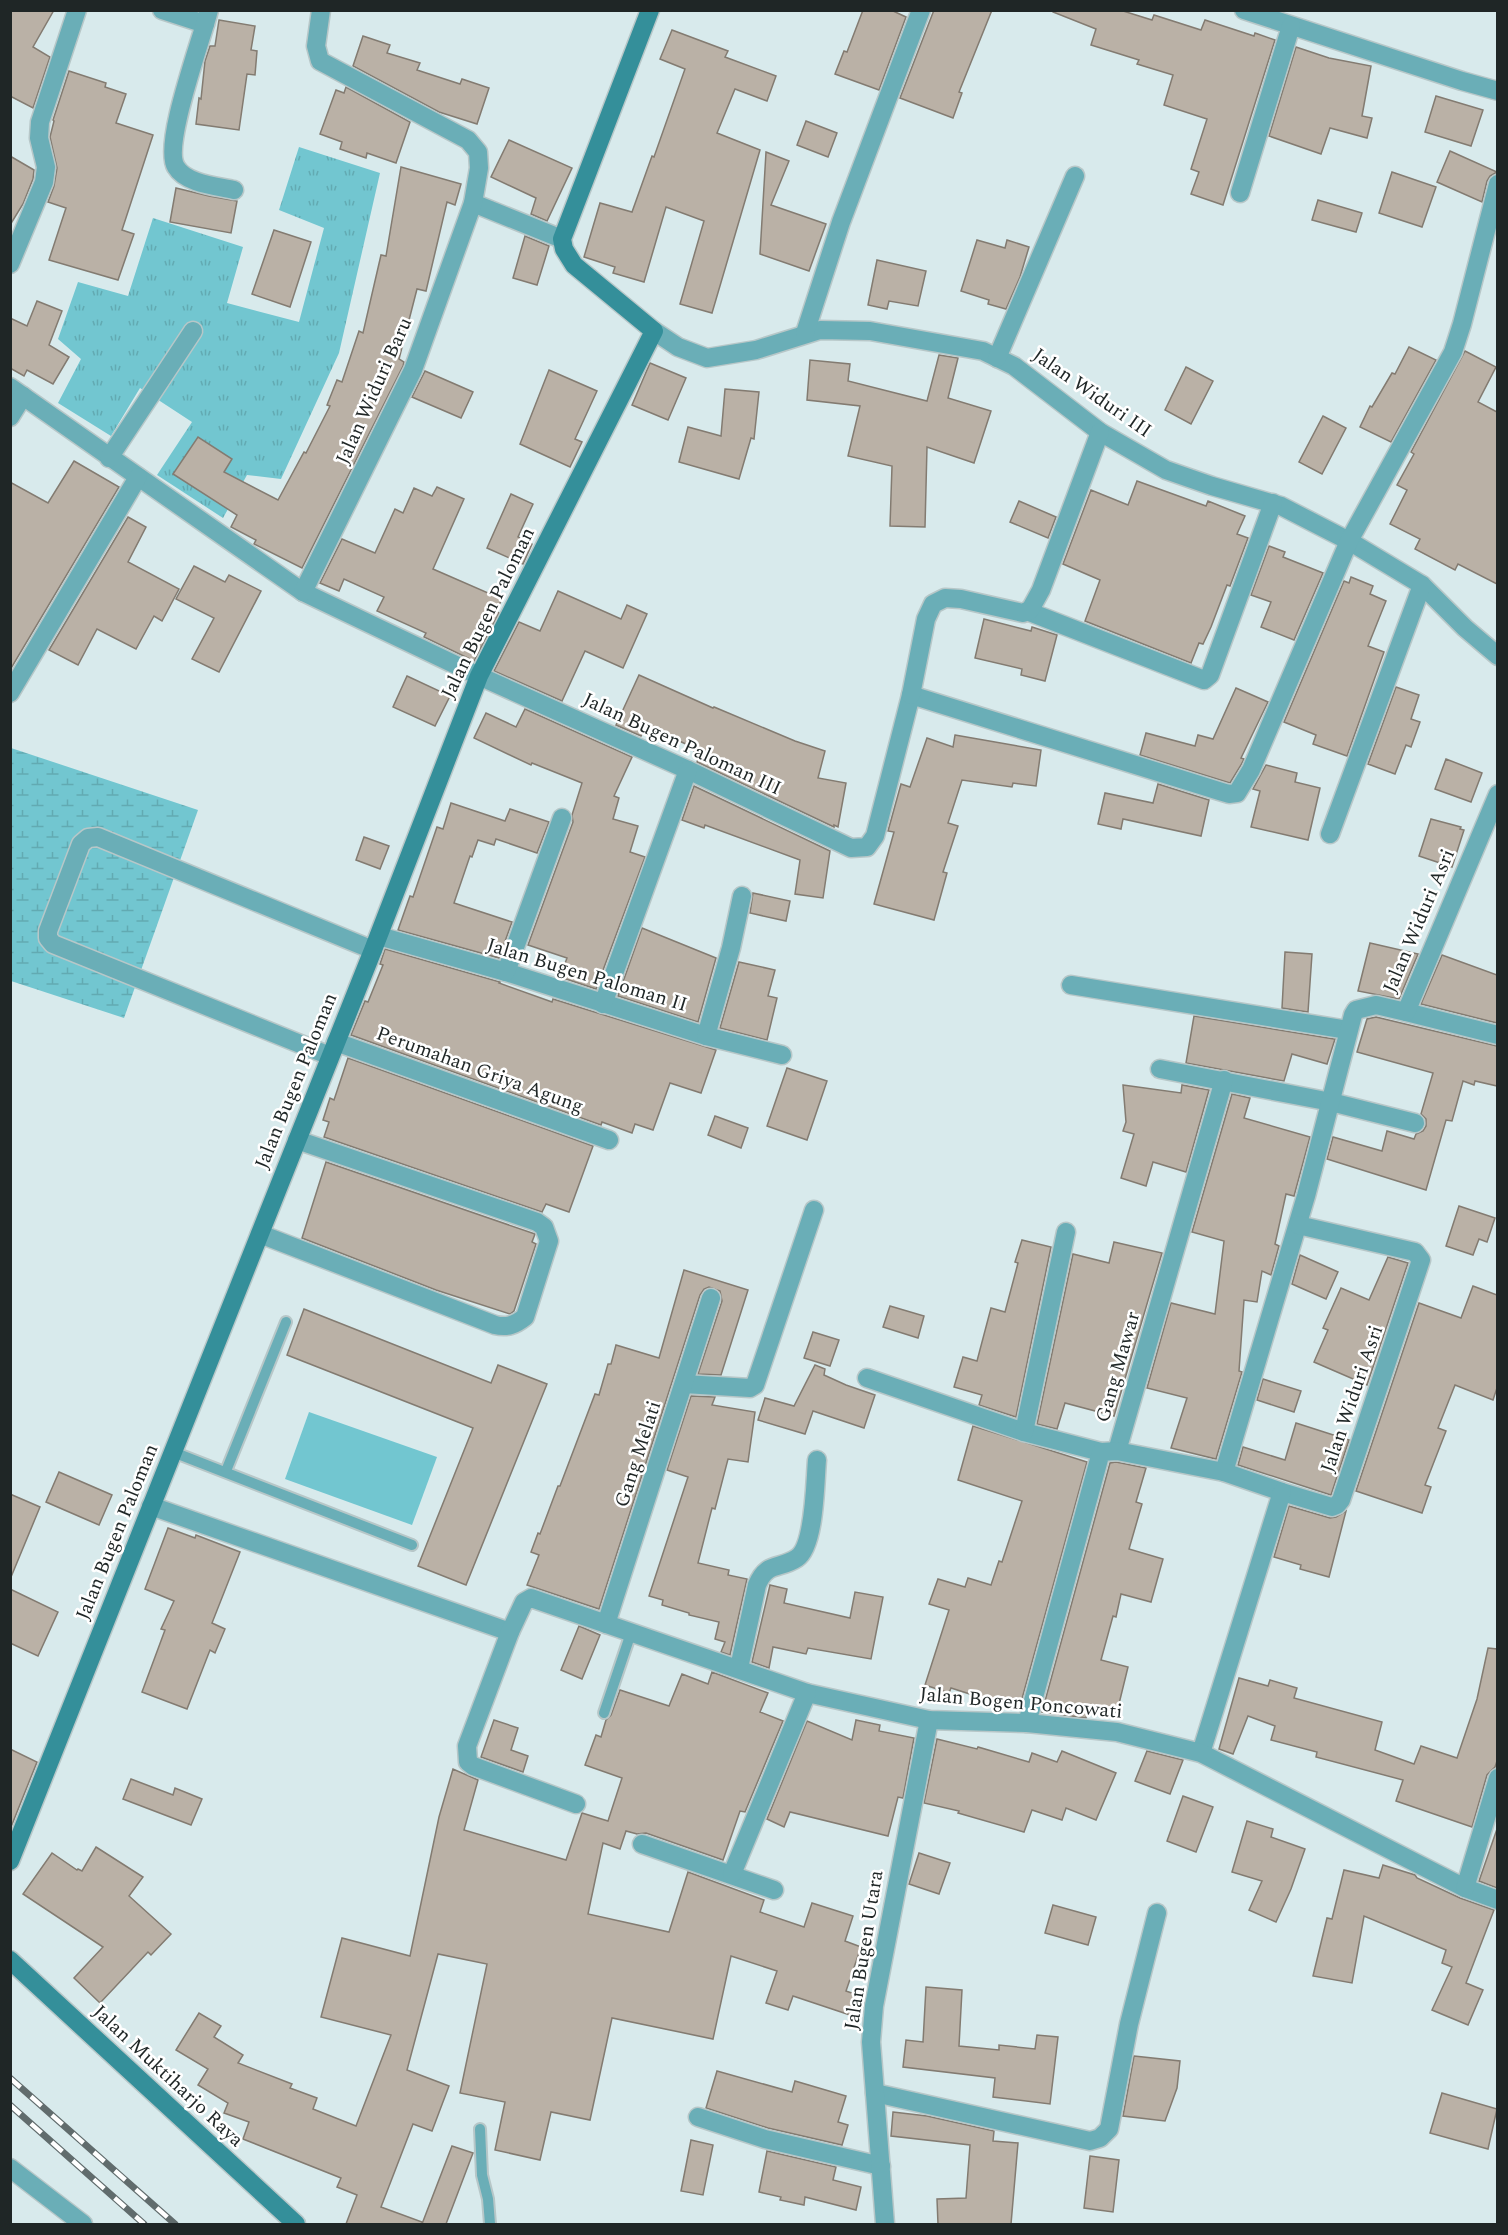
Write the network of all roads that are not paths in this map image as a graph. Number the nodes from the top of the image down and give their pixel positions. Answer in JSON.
{"nodes":[{"id":1,"x":77,"y":10,"type":"edge"},
{"id":2,"x":162,"y":10,"type":"edge"},
{"id":3,"x":321,"y":10,"type":"edge"},
{"id":4,"x":650,"y":10,"type":"edge"},
{"id":5,"x":921,"y":10,"type":"edge"},
{"id":6,"x":1244,"y":10,"type":"edge"},
{"id":7,"x":207,"y":17,"type":"edge"},
{"id":8,"x":1291,"y":26,"type":"junction"},
{"id":9,"x":1497,"y":91,"type":"edge"},
{"id":10,"x":1075,"y":176,"type":"dead end"},
{"id":11,"x":1497,"y":184,"type":"edge"},
{"id":12,"x":234,"y":190,"type":"dead end"},
{"id":13,"x":1240,"y":193,"type":"dead end"},
{"id":14,"x":473,"y":203,"type":"junction"},
{"id":15,"x":562,"y":239,"type":"junction"},
{"id":16,"x":10,"y":264,"type":"edge"},
{"id":17,"x":193,"y":331,"type":"dead end"},
{"id":18,"x":654,"y":331,"type":"junction"},
{"id":19,"x":805,"y":333,"type":"junction"},
{"id":20,"x":997,"y":358,"type":"junction"},
{"id":21,"x":17,"y":392,"type":"edge"},
{"id":22,"x":10,"y":417,"type":"edge"},
{"id":23,"x":1101,"y":432,"type":"junction"},
{"id":24,"x":109,"y":458,"type":"junction"},
{"id":25,"x":138,"y":477,"type":"junction"},
{"id":26,"x":1273,"y":503,"type":"junction"},
{"id":27,"x":1349,"y":540,"type":"junction"},
{"id":28,"x":1422,"y":585,"type":"junction"},
{"id":29,"x":303,"y":592,"type":"junction"},
{"id":30,"x":1027,"y":611,"type":"junction"},
{"id":31,"x":1497,"y":656,"type":"edge"},
{"id":32,"x":479,"y":676,"type":"junction"},
{"id":33,"x":10,"y":693,"type":"edge"},
{"id":34,"x":911,"y":695,"type":"junction"},
{"id":35,"x":688,"y":770,"type":"junction"},
{"id":36,"x":1497,"y":794,"type":"edge"},
{"id":37,"x":562,"y":818,"type":"dead end"},
{"id":38,"x":1330,"y":834,"type":"dead end"},
{"id":39,"x":742,"y":896,"type":"dead end"},
{"id":40,"x":376,"y":943,"type":"junction"},
{"id":41,"x":506,"y":972,"type":"junction"},
{"id":42,"x":1071,"y":985,"type":"dead end"},
{"id":43,"x":603,"y":1004,"type":"junction"},
{"id":44,"x":1406,"y":1012,"type":"junction"},
{"id":45,"x":1348,"y":1030,"type":"junction"},
{"id":46,"x":1497,"y":1035,"type":"edge"},
{"id":47,"x":706,"y":1036,"type":"junction"},
{"id":48,"x":333,"y":1049,"type":"junction"},
{"id":49,"x":782,"y":1055,"type":"dead end"},
{"id":50,"x":1160,"y":1069,"type":"dead end"},
{"id":51,"x":1224,"y":1080,"type":"junction"},
{"id":52,"x":1331,"y":1102,"type":"junction"},
{"id":53,"x":1415,"y":1123,"type":"dead end"},
{"id":54,"x":297,"y":1140,"type":"junction"},
{"id":55,"x":609,"y":1140,"type":"dead end"},
{"id":56,"x":814,"y":1210,"type":"dead end"},
{"id":57,"x":1298,"y":1225,"type":"junction"},
{"id":58,"x":1066,"y":1232,"type":"dead end"},
{"id":59,"x":260,"y":1234,"type":"junction"},
{"id":60,"x":711,"y":1298,"type":"dead end"},
{"id":61,"x":286,"y":1322,"type":"dead end"},
{"id":62,"x":867,"y":1378,"type":"dead end"},
{"id":63,"x":684,"y":1384,"type":"junction"},
{"id":64,"x":1024,"y":1432,"type":"junction"},
{"id":65,"x":1109,"y":1451,"type":"junction"},
{"id":66,"x":173,"y":1452,"type":"junction"},
{"id":67,"x":817,"y":1460,"type":"dead end"},
{"id":68,"x":226,"y":1471,"type":"junction"},
{"id":69,"x":1224,"y":1472,"type":"junction"},
{"id":70,"x":1282,"y":1492,"type":"junction"},
{"id":71,"x":152,"y":1506,"type":"junction"},
{"id":72,"x":412,"y":1545,"type":"dead end"},
{"id":73,"x":606,"y":1624,"type":"junction"},
{"id":74,"x":510,"y":1632,"type":"junction"},
{"id":75,"x":631,"y":1632,"type":"junction"},
{"id":76,"x":739,"y":1668,"type":"junction"},
{"id":77,"x":807,"y":1693,"type":"junction"},
{"id":78,"x":604,"y":1713,"type":"dead end"},
{"id":79,"x":929,"y":1720,"type":"junction"},
{"id":80,"x":1028,"y":1723,"type":"junction"},
{"id":81,"x":1201,"y":1753,"type":"junction"},
{"id":82,"x":1497,"y":1778,"type":"edge"},
{"id":83,"x":576,"y":1804,"type":"dead end"},
{"id":84,"x":642,"y":1844,"type":"dead end"},
{"id":85,"x":10,"y":1861,"type":"edge"},
{"id":86,"x":732,"y":1874,"type":"junction"},
{"id":87,"x":1465,"y":1888,"type":"junction"},
{"id":88,"x":774,"y":1890,"type":"dead end"},
{"id":89,"x":1497,"y":1900,"type":"edge"},
{"id":90,"x":1156,"y":1913,"type":"dead end"},
{"id":91,"x":10,"y":1960,"type":"edge"},
{"id":92,"x":875,"y":2094,"type":"junction"},
{"id":93,"x":698,"y":2116,"type":"dead end"},
{"id":94,"x":480,"y":2129,"type":"dead end"},
{"id":95,"x":881,"y":2166,"type":"junction"},
{"id":96,"x":11,"y":2172,"type":"edge"},
{"id":97,"x":83,"y":2224,"type":"edge"},
{"id":98,"x":296,"y":2224,"type":"edge"},
{"id":99,"x":490,"y":2224,"type":"edge"},
{"id":100,"x":885,"y":2224,"type":"edge"}],
"edges":[{"from":1,"to":16,"type":"street"},
{"from":2,"to":7,"type":"street"},
{"from":3,"to":14,"type":"street","name":"Jalan Widuri Baru"},
{"from":4,"to":15,"type":"street"},
{"from":5,"to":19,"type":"street"},
{"from":6,"to":8,"type":"street"},
{"from":7,"to":12,"type":"street"},
{"from":8,"to":9,"type":"street"},
{"from":8,"to":13,"type":"street"},
{"from":10,"to":20,"type":"street"},
{"from":11,"to":27,"type":"street"},
{"from":14,"to":15,"type":"street"},
{"from":14,"to":29,"type":"street","name":"Jalan Widuri Baru"},
{"from":15,"to":18,"type":"street"},
{"from":17,"to":24,"type":"street"},
{"from":18,"to":19,"type":"street","name":"Jalan Widuri III"},
{"from":18,"to":32,"type":"street","name":"Jalan Bugen Paloman"},
{"from":19,"to":20,"type":"street","name":"Jalan Widuri III"},
{"from":20,"to":23,"type":"street","name":"Jalan Widuri III"},
{"from":21,"to":22,"type":"street"},
{"from":21,"to":24,"type":"street","name":"Jalan Bugen Paloman III"},
{"from":23,"to":26,"type":"street","name":"Jalan Widuri III"},
{"from":23,"to":30,"type":"street"},
{"from":24,"to":25,"type":"street","name":"Jalan Bugen Paloman III"},
{"from":25,"to":29,"type":"street","name":"Jalan Bugen Paloman III"},
{"from":25,"to":33,"type":"street"},
{"from":26,"to":27,"type":"street","name":"Jalan Widuri III"},
{"from":26,"to":30,"type":"street"},
{"from":27,"to":28,"type":"street","name":"Jalan Widuri III"},
{"from":27,"to":34,"type":"street"},
{"from":28,"to":31,"type":"street","name":"Jalan Widuri III"},
{"from":28,"to":38,"type":"street"},
{"from":29,"to":32,"type":"street","name":"Jalan Bugen Paloman III"},
{"from":30,"to":34,"type":"street"},
{"from":32,"to":35,"type":"street","name":"Jalan Bugen Paloman III"},
{"from":32,"to":40,"type":"street","name":"Jalan Bugen Paloman"},
{"from":34,"to":35,"type":"street","name":"Jalan Bugen Paloman III"},
{"from":35,"to":43,"type":"street"},
{"from":36,"to":44,"type":"street","name":"Jalan Widuri Asri"},
{"from":37,"to":41,"type":"street"},
{"from":39,"to":47,"type":"street"},
{"from":40,"to":41,"type":"street","name":"Jalan Bugen Paloman II"},
{"from":40,"to":48,"type":"street","name":"Jalan Bugen Paloman"},
{"from":40,"to":48,"type":"street","name":"Jalan Bugen Paloman II"},
{"from":41,"to":43,"type":"street","name":"Jalan Bugen Paloman II"},
{"from":42,"to":45,"type":"street"},
{"from":43,"to":47,"type":"street","name":"Jalan Bugen Paloman II"},
{"from":44,"to":45,"type":"street","name":"Jalan Widuri Asri"},
{"from":44,"to":46,"type":"street"},
{"from":45,"to":52,"type":"street","name":"Jalan Widuri Asri"},
{"from":47,"to":49,"type":"street","name":"Jalan Bugen Paloman II"},
{"from":48,"to":54,"type":"street","name":"Jalan Bugen Paloman"},
{"from":48,"to":55,"type":"street","name":"Perumahan Griya Agung"},
{"from":50,"to":51,"type":"street"},
{"from":51,"to":52,"type":"street"},
{"from":51,"to":65,"type":"street","name":"Gang Mawar"},
{"from":52,"to":53,"type":"street"},
{"from":52,"to":57,"type":"street","name":"Jalan Widuri Asri"},
{"from":54,"to":59,"type":"street","name":"Jalan Bugen Paloman"},
{"from":54,"to":59,"type":"street"},
{"from":56,"to":63,"type":"street"},
{"from":57,"to":69,"type":"street","name":"Jalan Widuri Asri"},
{"from":57,"to":70,"type":"street","name":"Jalan Widuri Asri"},
{"from":58,"to":64,"type":"street"},
{"from":59,"to":66,"type":"street","name":"Jalan Bugen Paloman"},
{"from":60,"to":63,"type":"street","name":"Gang Melati"},
{"from":61,"to":68,"type":"lane"},
{"from":62,"to":64,"type":"street"},
{"from":63,"to":73,"type":"street","name":"Gang Melati"},
{"from":64,"to":65,"type":"street"},
{"from":65,"to":69,"type":"street"},
{"from":65,"to":80,"type":"street","name":"Gang Mawar"},
{"from":66,"to":68,"type":"lane"},
{"from":66,"to":71,"type":"street","name":"Jalan Bugen Paloman"},
{"from":67,"to":76,"type":"street"},
{"from":68,"to":72,"type":"lane"},
{"from":69,"to":70,"type":"street"},
{"from":70,"to":81,"type":"street"},
{"from":71,"to":74,"type":"street"},
{"from":71,"to":85,"type":"street","name":"Jalan Bugen Paloman"},
{"from":73,"to":74,"type":"street","name":"Jalan Bogen Poncowati"},
{"from":73,"to":75,"type":"street","name":"Jalan Bogen Poncowati"},
{"from":74,"to":83,"type":"street"},
{"from":75,"to":76,"type":"street","name":"Jalan Bogen Poncowati"},
{"from":75,"to":78,"type":"lane"},
{"from":76,"to":77,"type":"street","name":"Jalan Bogen Poncowati"},
{"from":77,"to":79,"type":"street","name":"Jalan Bogen Poncowati"},
{"from":77,"to":86,"type":"street"},
{"from":79,"to":80,"type":"street","name":"Jalan Bogen Poncowati"},
{"from":79,"to":92,"type":"street","name":"Jalan Bugen Utara"},
{"from":80,"to":81,"type":"street","name":"Jalan Bogen Poncowati"},
{"from":81,"to":87,"type":"street","name":"Jalan Bogen Poncowati"},
{"from":82,"to":87,"type":"street"},
{"from":84,"to":86,"type":"street"},
{"from":86,"to":88,"type":"street"},
{"from":87,"to":89,"type":"street","name":"Jalan Bogen Poncowati"},
{"from":90,"to":92,"type":"street"},
{"from":91,"to":98,"type":"street","name":"Jalan Muktiharjo Raya"},
{"from":92,"to":95,"type":"street","name":"Jalan Bugen Utara"},
{"from":93,"to":95,"type":"street"},
{"from":94,"to":99,"type":"lane"},
{"from":95,"to":100,"type":"street","name":"Jalan Bugen Utara"},
{"from":96,"to":97,"type":"street"}]}
